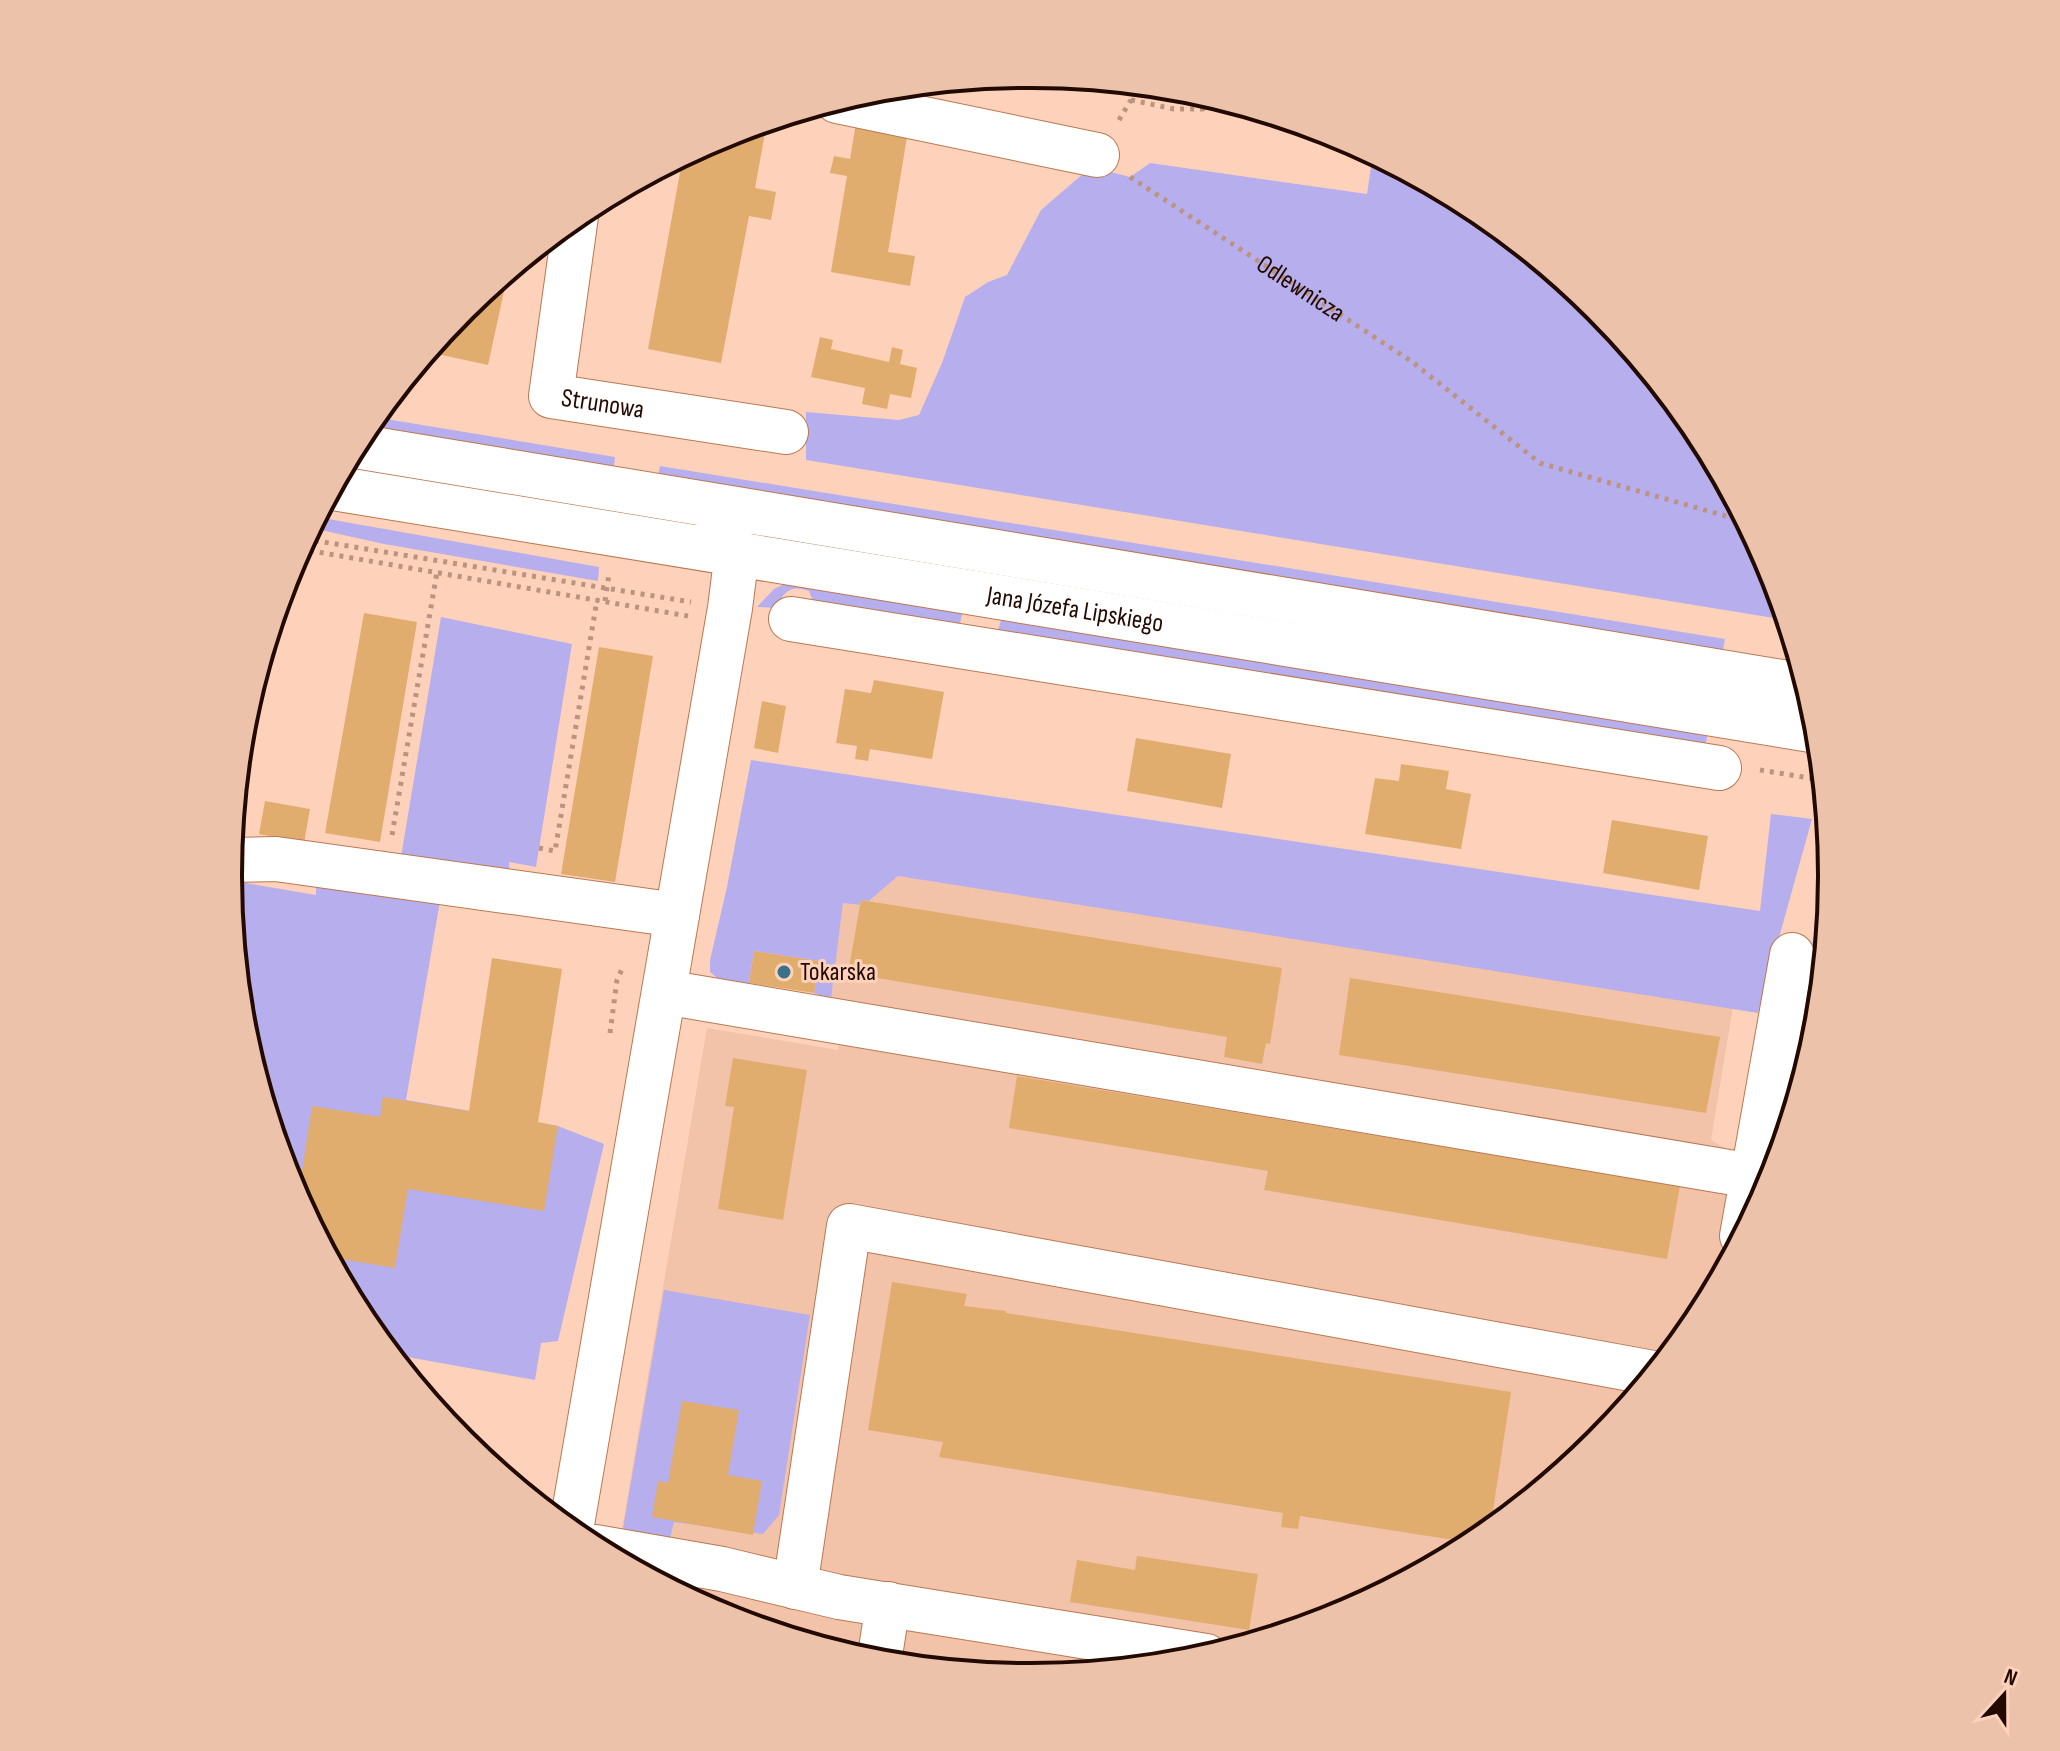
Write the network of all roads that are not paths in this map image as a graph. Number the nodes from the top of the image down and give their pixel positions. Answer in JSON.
{"nodes":[{"id":1,"x":862,"y":106,"type":"edge"},
{"id":2,"x":1097,"y":155,"type":"road end"},
{"id":3,"x":573,"y":235,"type":"edge"},
{"id":4,"x":786,"y":432,"type":"dead end"},
{"id":5,"x":369,"y":448,"type":"edge"},
{"id":6,"x":344,"y":490,"type":"edge"},
{"id":7,"x":705,"y":505,"type":"junction"},
{"id":8,"x":772,"y":517,"type":"junction"},
{"id":9,"x":737,"y":553,"type":"junction"},
{"id":10,"x":984,"y":595,"type":"junction"},
{"id":11,"x":791,"y":619,"type":"dead end"},
{"id":12,"x":975,"y":647,"type":"junction"},
{"id":13,"x":1794,"y":684,"type":"edge"},
{"id":14,"x":1803,"y":729,"type":"edge"},
{"id":15,"x":1737,"y":768,"type":"road end"},
{"id":16,"x":243,"y":860,"type":"edge"},
{"id":17,"x":677,"y":915,"type":"junction"},
{"id":18,"x":1792,"y":955,"type":"dead end"},
{"id":19,"x":664,"y":992,"type":"junction"},
{"id":20,"x":1752,"y":1176,"type":"junction"},
{"id":21,"x":1748,"y":1197,"type":"edge"},
{"id":22,"x":1642,"y":1371,"type":"edge"},
{"id":23,"x":573,"y":1516,"type":"edge"},
{"id":24,"x":629,"y":1553,"type":"edge"},
{"id":25,"x":795,"y":1587,"type":"junction"},
{"id":26,"x":888,"y":1604,"type":"junction"},
{"id":27,"x":881,"y":1649,"type":"edge"},
{"id":28,"x":1170,"y":1650,"type":"edge"}],
"edges":[{"from":1,"to":2,"type":"main road"},
{"from":3,"to":4,"type":"main road","name":"Strunowa"},
{"from":5,"to":7,"type":"main road","name":"Jana Józefa Lipskiego"},
{"from":6,"to":9,"type":"main road","name":"Jana Józefa Lipskiego"},
{"from":7,"to":8,"type":"main road","name":"Jana Józefa Lipskiego"},
{"from":7,"to":9,"type":"main road"},
{"from":8,"to":9,"type":"main road"},
{"from":8,"to":13,"type":"main road","name":"Jana Józefa Lipskiego"},
{"from":9,"to":10,"type":"main road","name":"Jana Józefa Lipskiego"},
{"from":9,"to":17,"type":"main road"},
{"from":10,"to":12,"type":"main road"},
{"from":10,"to":14,"type":"main road","name":"Jana Józefa Lipskiego"},
{"from":11,"to":12,"type":"main road"},
{"from":12,"to":15,"type":"main road"},
{"from":16,"to":17,"type":"main road"},
{"from":17,"to":19,"type":"main road"},
{"from":18,"to":20,"type":"main road"},
{"from":19,"to":20,"type":"main road"},
{"from":19,"to":23,"type":"main road"},
{"from":20,"to":21,"type":"main road"},
{"from":22,"to":25,"type":"main road"},
{"from":24,"to":25,"type":"main road"},
{"from":25,"to":26,"type":"main road"},
{"from":26,"to":27,"type":"main road"},
{"from":26,"to":28,"type":"main road"}]}
